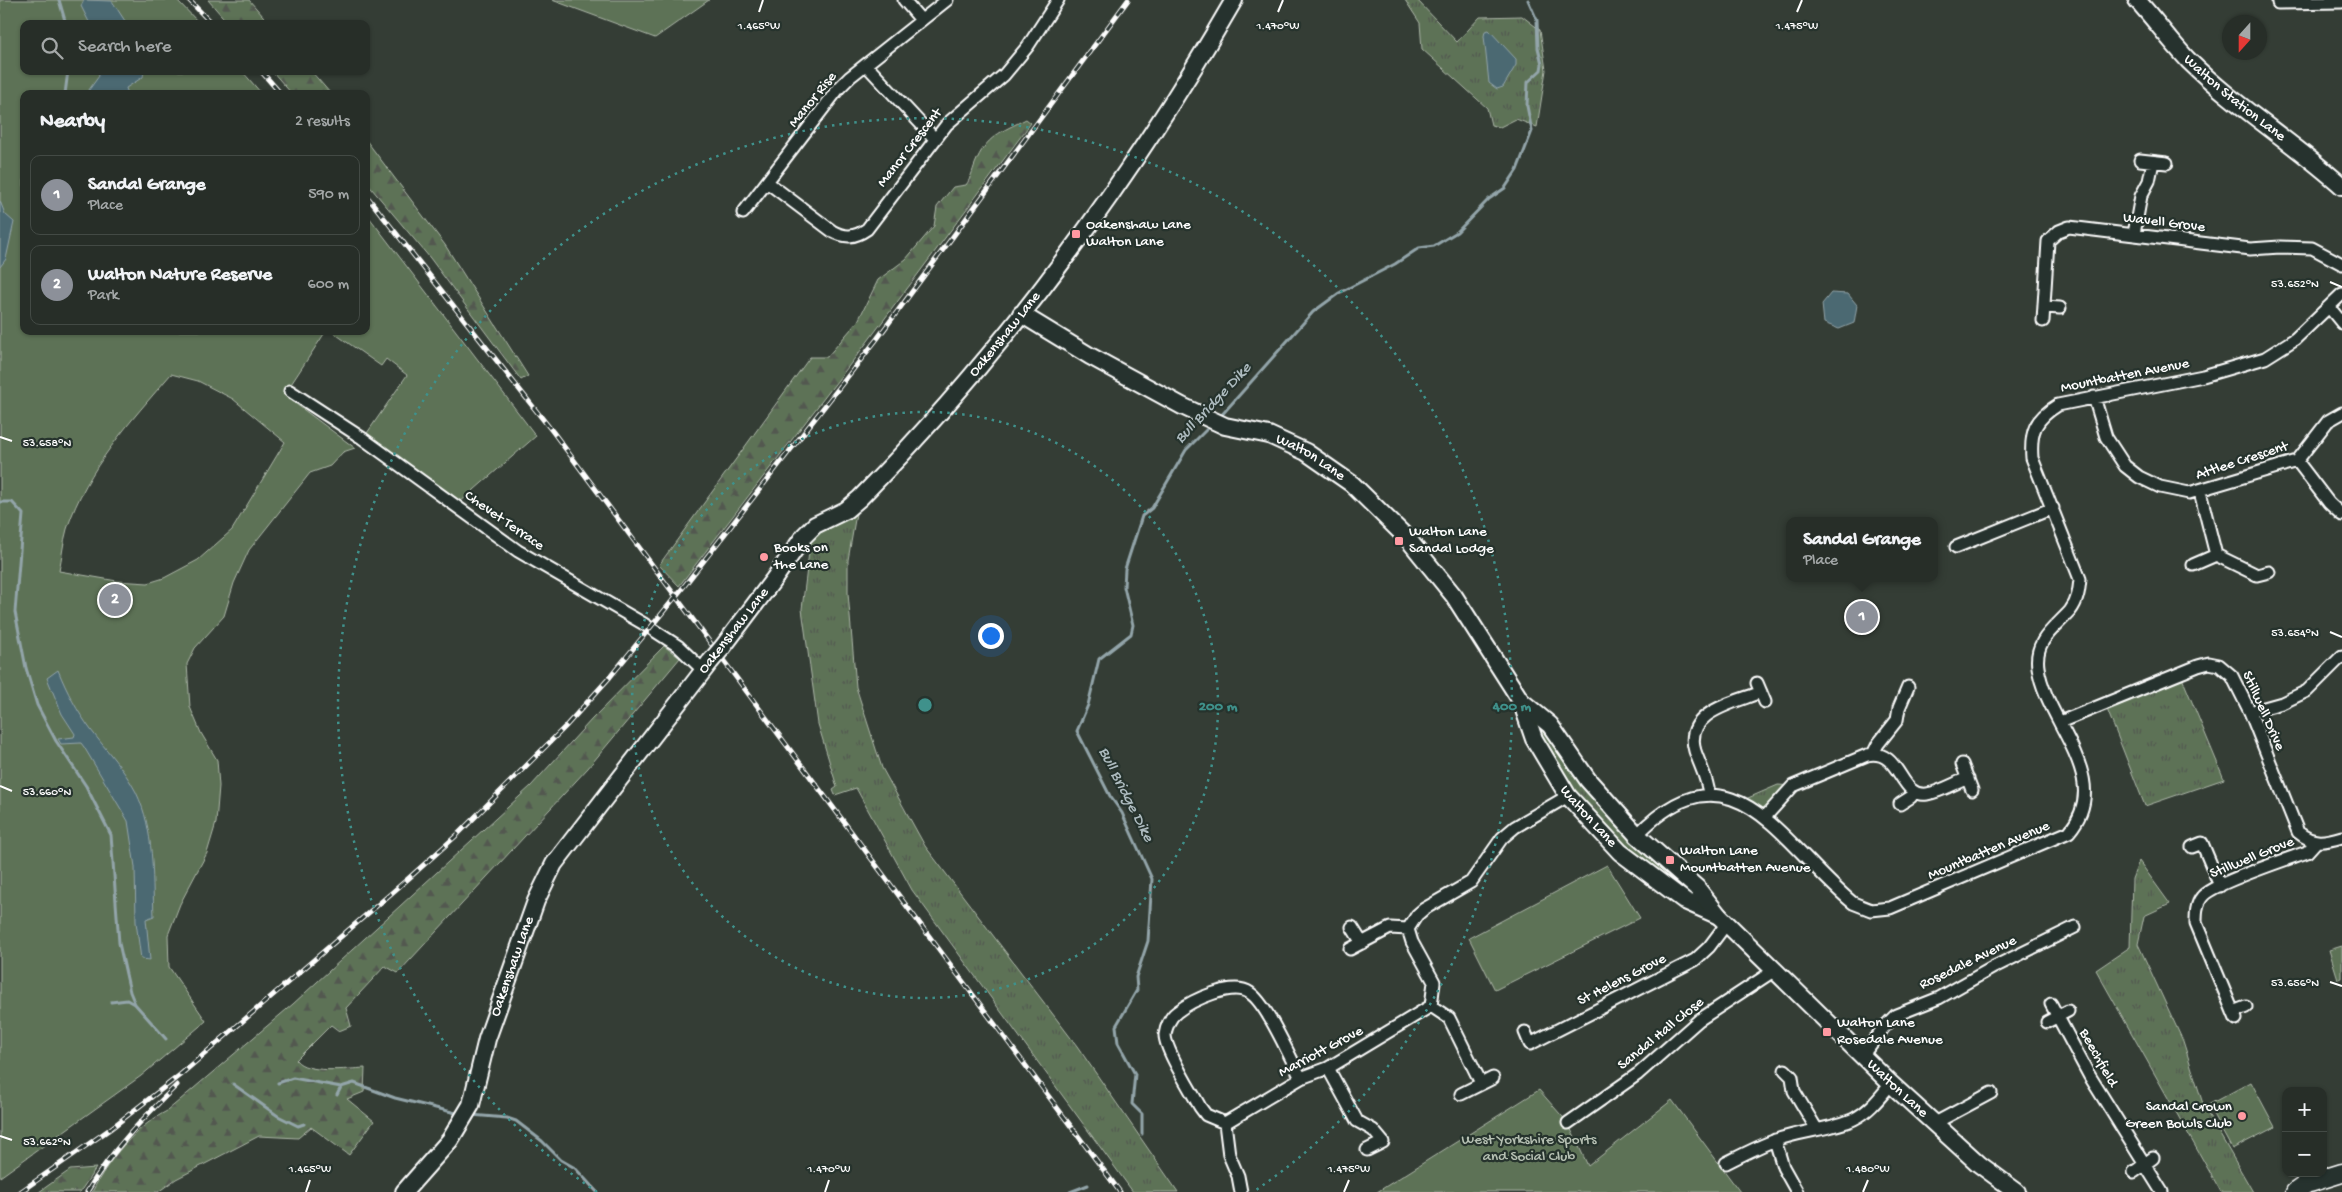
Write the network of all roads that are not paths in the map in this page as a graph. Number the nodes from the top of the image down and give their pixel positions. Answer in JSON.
{"nodes":[{"id":1,"x":904,"y":0,"type":"edge"},
{"id":2,"x":947,"y":0,"type":"edge"},
{"id":3,"x":1058,"y":0,"type":"edge"},
{"id":4,"x":1234,"y":0,"type":"edge"},
{"id":5,"x":2137,"y":0,"type":"edge"},
{"id":6,"x":2298,"y":1,"type":"edge"},
{"id":7,"x":2342,"y":2,"type":"edge"},
{"id":8,"x":2278,"y":3,"type":"dead end"},
{"id":9,"x":922,"y":20,"type":"junction"},
{"id":10,"x":866,"y":64,"type":"junction"},
{"id":11,"x":935,"y":138,"type":"junction"},
{"id":12,"x":2140,"y":160,"type":"dead end"},
{"id":13,"x":2153,"y":162,"type":"junction"},
{"id":14,"x":2166,"y":163,"type":"dead end"},
{"id":15,"x":767,"y":182,"type":"junction"},
{"id":16,"x":2342,"y":186,"type":"edge"},
{"id":17,"x":743,"y":213,"type":"dead end"},
{"id":18,"x":2134,"y":234,"type":"junction"},
{"id":19,"x":2342,"y":264,"type":"edge"},
{"id":20,"x":2342,"y":294,"type":"edge"},
{"id":21,"x":2045,"y":307,"type":"junction"},
{"id":22,"x":2060,"y":308,"type":"dead end"},
{"id":23,"x":2329,"y":308,"type":"junction"},
{"id":24,"x":1021,"y":314,"type":"junction"},
{"id":25,"x":2043,"y":320,"type":"dead end"},
{"id":26,"x":2342,"y":323,"type":"edge"},
{"id":27,"x":290,"y":391,"type":"dead end"},
{"id":28,"x":2094,"y":397,"type":"junction"},
{"id":29,"x":2342,"y":413,"type":"edge"},
{"id":30,"x":2297,"y":461,"type":"junction"},
{"id":31,"x":2200,"y":492,"type":"junction"},
{"id":32,"x":2053,"y":508,"type":"junction"},
{"id":33,"x":2342,"y":515,"type":"edge"},
{"id":34,"x":1961,"y":541,"type":"dead end"},
{"id":35,"x":2216,"y":555,"type":"junction"},
{"id":36,"x":2193,"y":565,"type":"dead end"},
{"id":37,"x":2270,"y":572,"type":"dead end"},
{"id":38,"x":2342,"y":656,"type":"edge"},
{"id":39,"x":706,"y":666,"type":"junction"},
{"id":40,"x":1908,"y":687,"type":"dead end"},
{"id":41,"x":1761,"y":693,"type":"dead end"},
{"id":42,"x":1521,"y":701,"type":"junction"},
{"id":43,"x":2250,"y":712,"type":"junction"},
{"id":44,"x":2060,"y":722,"type":"junction"},
{"id":45,"x":1873,"y":754,"type":"junction"},
{"id":46,"x":1962,"y":764,"type":"dead end"},
{"id":47,"x":1968,"y":778,"type":"junction"},
{"id":48,"x":1588,"y":780,"type":"junction"},
{"id":49,"x":1972,"y":790,"type":"dead end"},
{"id":50,"x":1914,"y":792,"type":"junction"},
{"id":51,"x":1709,"y":795,"type":"junction"},
{"id":52,"x":1568,"y":796,"type":"junction"},
{"id":53,"x":1900,"y":804,"type":"dead end"},
{"id":54,"x":1765,"y":817,"type":"junction"},
{"id":55,"x":1637,"y":835,"type":"junction"},
{"id":56,"x":2342,"y":837,"type":"edge"},
{"id":57,"x":2316,"y":842,"type":"junction"},
{"id":58,"x":2192,"y":847,"type":"dead end"},
{"id":59,"x":1620,"y":852,"type":"junction"},
{"id":60,"x":2220,"y":886,"type":"junction"},
{"id":61,"x":1723,"y":920,"type":"junction"},
{"id":62,"x":2077,"y":926,"type":"dead end"},
{"id":63,"x":1352,"y":928,"type":"dead end"},
{"id":64,"x":1408,"y":929,"type":"junction"},
{"id":65,"x":1362,"y":943,"type":"junction"},
{"id":66,"x":1350,"y":950,"type":"dead end"},
{"id":67,"x":1775,"y":970,"type":"junction"},
{"id":68,"x":2051,"y":1004,"type":"dead end"},
{"id":69,"x":1431,"y":1006,"type":"junction"},
{"id":70,"x":2246,"y":1007,"type":"dead end"},
{"id":71,"x":2063,"y":1014,"type":"junction"},
{"id":72,"x":2047,"y":1022,"type":"dead end"},
{"id":73,"x":1525,"y":1032,"type":"dead end"},
{"id":74,"x":1862,"y":1056,"type":"junction"},
{"id":75,"x":1328,"y":1068,"type":"junction"},
{"id":76,"x":1785,"y":1070,"type":"dead end"},
{"id":77,"x":1301,"y":1078,"type":"junction"},
{"id":78,"x":1493,"y":1078,"type":"dead end"},
{"id":79,"x":1481,"y":1083,"type":"junction"},
{"id":80,"x":1891,"y":1084,"type":"junction"},
{"id":81,"x":1991,"y":1093,"type":"dead end"},
{"id":82,"x":1461,"y":1094,"type":"dead end"},
{"id":83,"x":1225,"y":1123,"type":"junction"},
{"id":84,"x":1568,"y":1123,"type":"dead end"},
{"id":85,"x":1935,"y":1123,"type":"junction"},
{"id":86,"x":1816,"y":1128,"type":"junction"},
{"id":87,"x":1776,"y":1140,"type":"junction"},
{"id":88,"x":1367,"y":1150,"type":"dead end"},
{"id":89,"x":2342,"y":1162,"type":"edge"},
{"id":90,"x":1726,"y":1163,"type":"dead end"},
{"id":91,"x":2342,"y":1172,"type":"edge"},
{"id":92,"x":2317,"y":1180,"type":"edge"},
{"id":93,"x":404,"y":1192,"type":"edge"},
{"id":94,"x":1240,"y":1192,"type":"edge"},
{"id":95,"x":1797,"y":1192,"type":"edge"},
{"id":96,"x":2017,"y":1192,"type":"edge"},
{"id":97,"x":2162,"y":1192,"type":"edge"},
{"id":98,"x":2295,"y":1192,"type":"edge"}],
"edges":[{"from":1,"to":9,"type":"street"},
{"from":2,"to":9,"type":"street","name":"Manor Rise"},
{"from":3,"to":11,"type":"street","name":"Manor Crescent"},
{"from":4,"to":24,"type":"street","name":"Oakenshaw Lane"},
{"from":5,"to":16,"type":"street","name":"Walton Station Lane"},
{"from":6,"to":7,"type":"street"},
{"from":6,"to":8,"type":"street"},
{"from":9,"to":10,"type":"street","name":"Manor Rise"},
{"from":10,"to":11,"type":"street"},
{"from":10,"to":15,"type":"street","name":"Manor Rise"},
{"from":11,"to":15,"type":"street","name":"Manor Crescent"},
{"from":12,"to":13,"type":"street"},
{"from":13,"to":14,"type":"street"},
{"from":13,"to":18,"type":"street"},
{"from":15,"to":17,"type":"street","name":"Manor Rise"},
{"from":18,"to":19,"type":"street","name":"Wavell Grove"},
{"from":18,"to":21,"type":"street","name":"Wavell Grove"},
{"from":20,"to":23,"type":"street","name":"Mountbatten Avenue"},
{"from":21,"to":22,"type":"street"},
{"from":21,"to":25,"type":"street","name":"Wavell Grove"},
{"from":23,"to":26,"type":"street"},
{"from":23,"to":28,"type":"street","name":"Mountbatten Avenue"},
{"from":24,"to":39,"type":"street","name":"Oakenshaw Lane","bridge":true},
{"from":24,"to":42,"type":"street","name":"Walton Lane"},
{"from":27,"to":39,"type":"street","name":"Chevet Terrace"},
{"from":28,"to":31,"type":"street","name":"Attlee Crescent"},
{"from":28,"to":32,"type":"street","name":"Mountbatten Avenue"},
{"from":29,"to":30,"type":"street","name":"Attlee Crescent"},
{"from":30,"to":31,"type":"street","name":"Attlee Crescent"},
{"from":30,"to":33,"type":"street"},
{"from":31,"to":35,"type":"street"},
{"from":32,"to":34,"type":"street"},
{"from":32,"to":44,"type":"street","name":"Mountbatten Avenue"},
{"from":35,"to":36,"type":"street"},
{"from":35,"to":37,"type":"street"},
{"from":38,"to":43,"type":"street"},
{"from":39,"to":93,"type":"street","name":"Oakenshaw Lane"},
{"from":40,"to":45,"type":"street"},
{"from":41,"to":51,"type":"street"},
{"from":42,"to":48,"type":"street","name":"Walton Lane"},
{"from":42,"to":52,"type":"street","name":"Walton Lane"},
{"from":43,"to":44,"type":"street","name":"Stillwell Drive"},
{"from":43,"to":57,"type":"street","name":"Stillwell Drive"},
{"from":44,"to":54,"type":"street","name":"Mountbatten Avenue"},
{"from":45,"to":50,"type":"street"},
{"from":45,"to":54,"type":"street"},
{"from":46,"to":47,"type":"street"},
{"from":47,"to":49,"type":"street"},
{"from":47,"to":50,"type":"street"},
{"from":48,"to":52,"type":"street"},
{"from":48,"to":55,"type":"street","name":"Walton Lane"},
{"from":50,"to":53,"type":"street"},
{"from":51,"to":54,"type":"street","name":"Mountbatten Avenue"},
{"from":51,"to":55,"type":"street","name":"Mountbatten Avenue"},
{"from":52,"to":59,"type":"street","name":"Walton Lane"},
{"from":52,"to":64,"type":"street"},
{"from":55,"to":59,"type":"street"},
{"from":55,"to":61,"type":"street","name":"Walton Lane"},
{"from":56,"to":57,"type":"street"},
{"from":57,"to":60,"type":"street","name":"Stillwell Grove"},
{"from":58,"to":60,"type":"street"},
{"from":59,"to":61,"type":"street","name":"Walton Lane"},
{"from":60,"to":70,"type":"street","name":"Stillwell Grove"},
{"from":61,"to":67,"type":"street","name":"Walton Lane"},
{"from":61,"to":73,"type":"street","name":"St Helens Grove"},
{"from":62,"to":74,"type":"street","name":"Rosedale Avenue"},
{"from":63,"to":65,"type":"street"},
{"from":64,"to":65,"type":"street"},
{"from":64,"to":69,"type":"street"},
{"from":65,"to":66,"type":"street"},
{"from":67,"to":74,"type":"street","name":"Walton Lane"},
{"from":67,"to":84,"type":"street","name":"Sandal Hall Close"},
{"from":68,"to":71,"type":"street","name":"Beechfield"},
{"from":69,"to":75,"type":"street","name":"Marriott Grove"},
{"from":69,"to":79,"type":"street"},
{"from":71,"to":72,"type":"street"},
{"from":71,"to":97,"type":"street","name":"Beechfield"},
{"from":74,"to":80,"type":"street","name":"Walton Lane"},
{"from":75,"to":77,"type":"street","name":"Marriott Grove"},
{"from":75,"to":88,"type":"street"},
{"from":76,"to":86,"type":"street"},
{"from":77,"to":83,"type":"street","name":"Marriott Grove"},
{"from":77,"to":83,"type":"street"},
{"from":78,"to":79,"type":"street"},
{"from":79,"to":82,"type":"street"},
{"from":80,"to":85,"type":"street","name":"Walton Lane"},
{"from":80,"to":86,"type":"street"},
{"from":81,"to":85,"type":"street"},
{"from":83,"to":94,"type":"street"},
{"from":85,"to":96,"type":"street","name":"Walton Lane"},
{"from":86,"to":87,"type":"street"},
{"from":87,"to":90,"type":"street"},
{"from":87,"to":95,"type":"street"},
{"from":89,"to":92,"type":"main road"},
{"from":91,"to":92,"type":"main road"},
{"from":92,"to":98,"type":"main road"}]}
